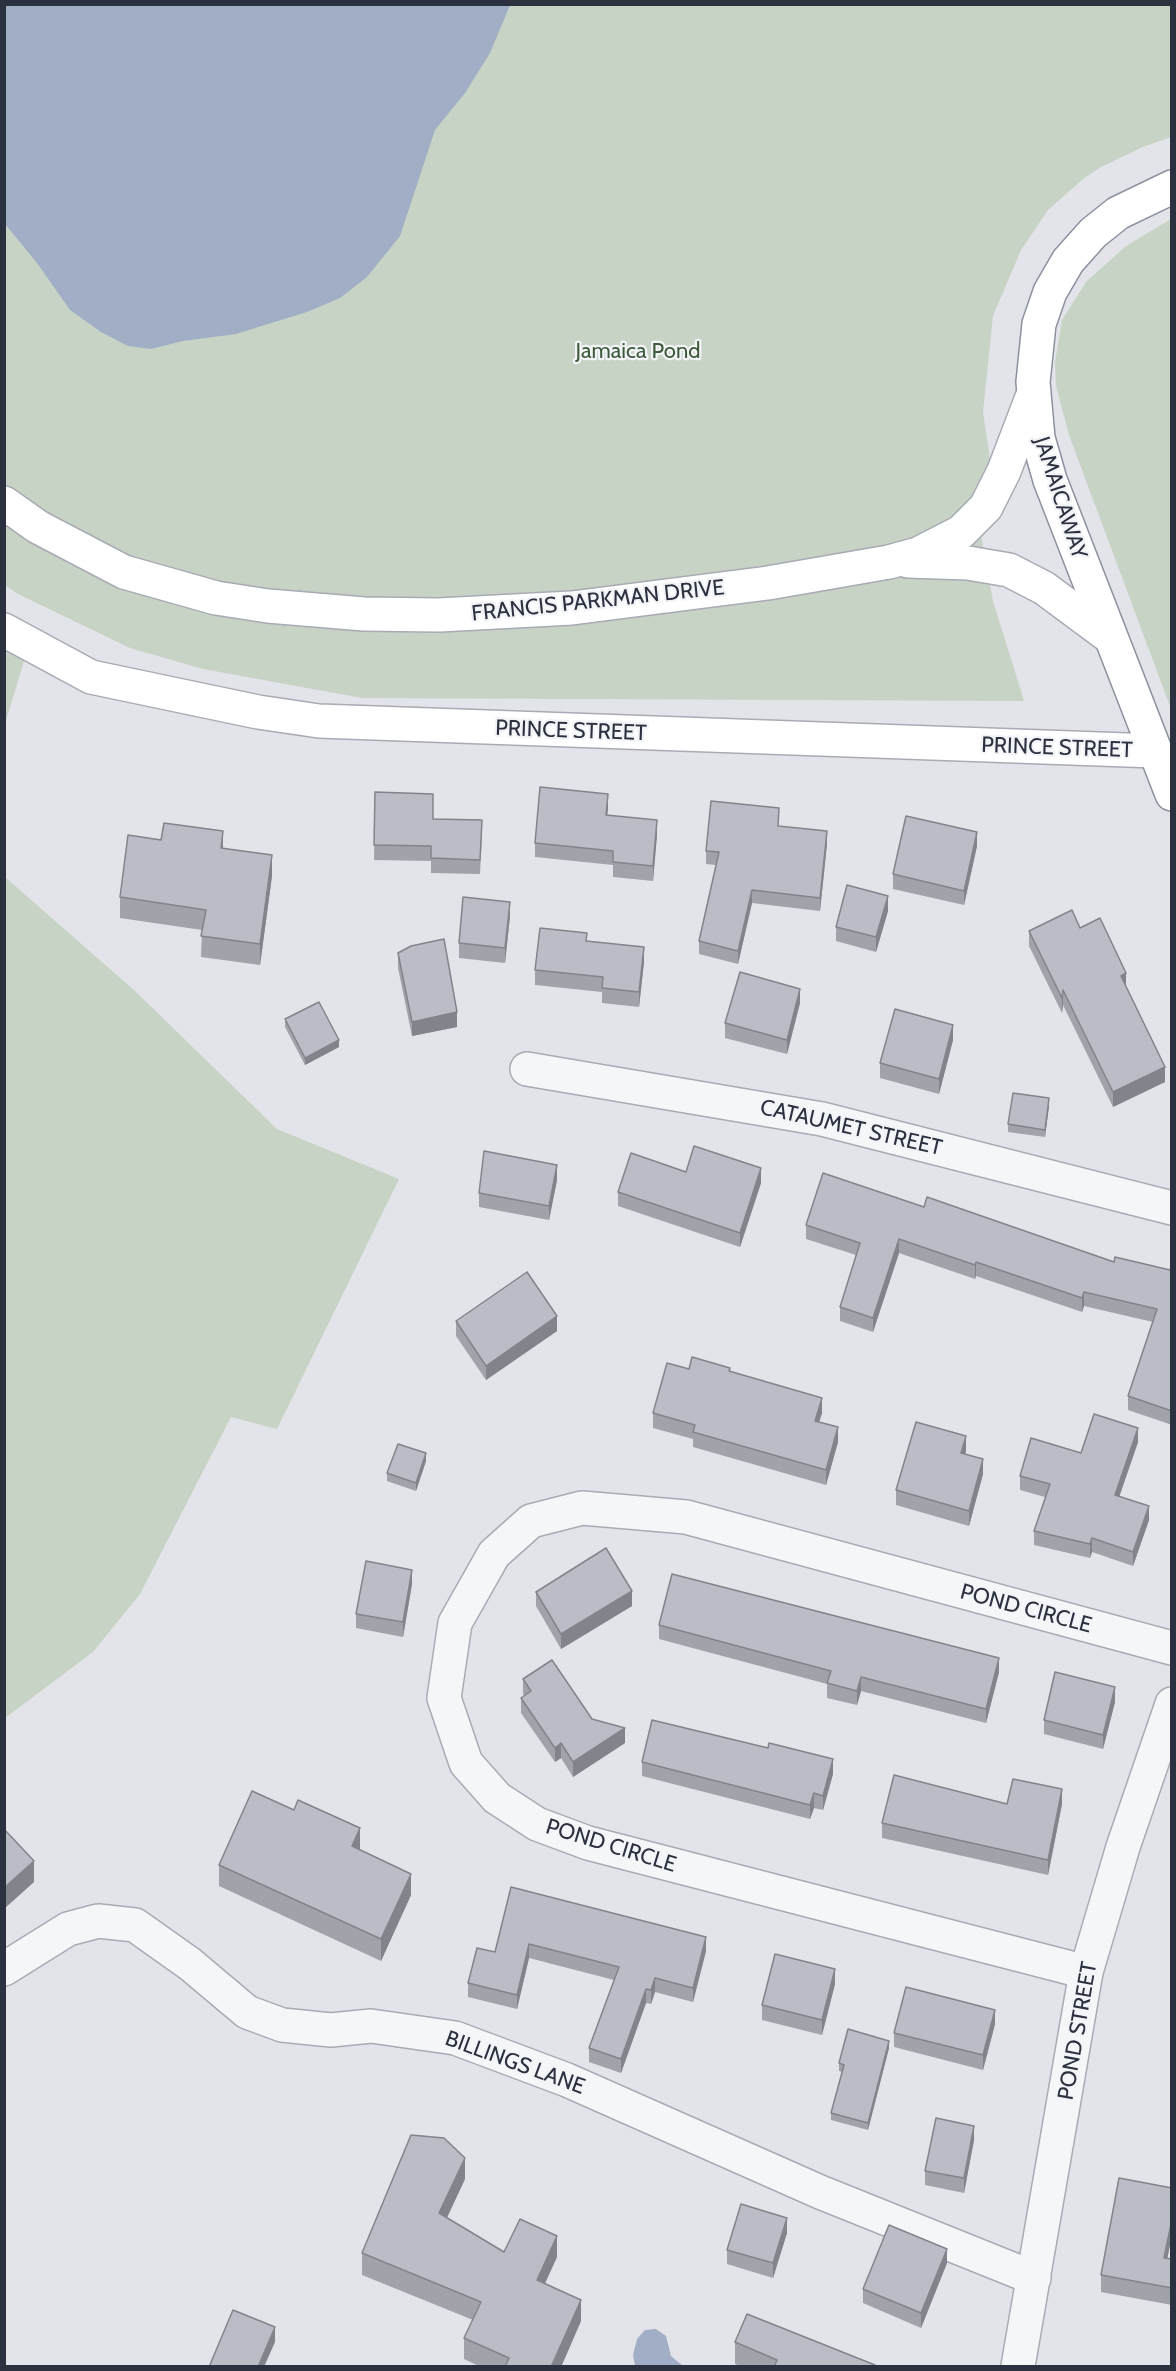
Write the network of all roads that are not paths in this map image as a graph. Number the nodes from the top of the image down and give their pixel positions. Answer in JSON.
{"nodes":[{"id":1,"x":1172,"y":187,"type":"edge"},
{"id":2,"x":1033,"y":395,"type":"junction"},
{"id":3,"x":4,"y":503,"type":"edge"},
{"id":4,"x":889,"y":562,"type":"junction"},
{"id":5,"x":4,"y":630,"type":"edge"},
{"id":6,"x":1110,"y":637,"type":"junction"},
{"id":7,"x":1155,"y":751,"type":"junction"},
{"id":8,"x":1172,"y":794,"type":"edge"},
{"id":9,"x":527,"y":1069,"type":"dead end"},
{"id":10,"x":1172,"y":1208,"type":"edge"},
{"id":11,"x":1172,"y":1648,"type":"edge"},
{"id":12,"x":1172,"y":1704,"type":"edge"},
{"id":13,"x":4,"y":1969,"type":"edge"},
{"id":14,"x":1086,"y":1972,"type":"junction"},
{"id":15,"x":1034,"y":2278,"type":"junction"},
{"id":16,"x":1018,"y":2367,"type":"edge"}],
"edges":[{"from":1,"to":2,"type":"main road","name":"JAMAICAWAY"},
{"from":2,"to":4,"type":"main road","name":"FRANCIS PARKMAN DRIVE"},
{"from":2,"to":6,"type":"main road","name":"JAMAICAWAY"},
{"from":3,"to":4,"type":"main road","name":"FRANCIS PARKMAN DRIVE"},
{"from":4,"to":6,"type":"main road","name":"FRANCIS PARKMAN DRIVE"},
{"from":5,"to":7,"type":"main road","name":"PRINCE STREET"},
{"from":6,"to":7,"type":"main road","name":"JAMAICAWAY"},
{"from":7,"to":8,"type":"main road","name":"JAMAICAWAY"},
{"from":9,"to":10,"type":"street","name":"CATAUMET STREET"},
{"from":11,"to":14,"type":"street","name":"POND CIRCLE"},
{"from":12,"to":14,"type":"street","name":"POND STREET"},
{"from":13,"to":15,"type":"street","name":"BILLINGS LANE"},
{"from":14,"to":15,"type":"street","name":"POND STREET"},
{"from":15,"to":16,"type":"street","name":"POND STREET"}]}
